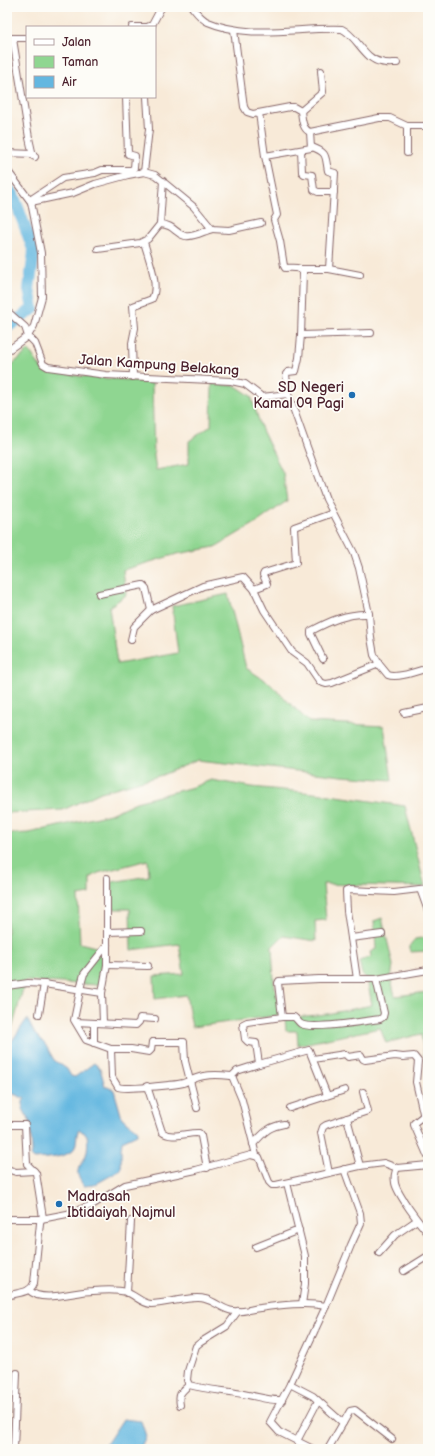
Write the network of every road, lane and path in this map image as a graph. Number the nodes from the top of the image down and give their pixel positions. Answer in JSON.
{"nodes":[{"id":1,"x":163,"y":7,"type":"edge"},
{"id":2,"x":192,"y":7,"type":"edge"},
{"id":3,"x":150,"y":26,"type":"edge"},
{"id":4,"x":234,"y":30,"type":"junction"},
{"id":5,"x":10,"y":38,"type":"edge"},
{"id":6,"x":26,"y":38,"type":"edge"},
{"id":7,"x":397,"y":63,"type":"dead end"},
{"id":8,"x":321,"y":72,"type":"dead end"},
{"id":9,"x":126,"y":98,"type":"edge"},
{"id":10,"x":147,"y":98,"type":"edge"},
{"id":11,"x":301,"y":111,"type":"junction"},
{"id":12,"x":259,"y":113,"type":"junction"},
{"id":13,"x":407,"y":126,"type":"junction"},
{"id":14,"x":428,"y":126,"type":"edge"},
{"id":15,"x":310,"y":132,"type":"junction"},
{"id":16,"x":312,"y":147,"type":"junction"},
{"id":17,"x":302,"y":150,"type":"junction"},
{"id":18,"x":7,"y":153,"type":"edge"},
{"id":19,"x":407,"y":153,"type":"dead end"},
{"id":20,"x":266,"y":156,"type":"junction"},
{"id":21,"x":7,"y":170,"type":"edge"},
{"id":22,"x":144,"y":172,"type":"junction"},
{"id":23,"x":163,"y":181,"type":"junction"},
{"id":24,"x":334,"y":192,"type":"junction"},
{"id":25,"x":30,"y":201,"type":"junction"},
{"id":26,"x":261,"y":222,"type":"dead end"},
{"id":27,"x":160,"y":224,"type":"junction"},
{"id":28,"x":212,"y":229,"type":"junction"},
{"id":29,"x":144,"y":242,"type":"junction"},
{"id":30,"x":98,"y":249,"type":"dead end"},
{"id":31,"x":300,"y":269,"type":"junction"},
{"id":32,"x":329,"y":269,"type":"junction"},
{"id":33,"x":360,"y":275,"type":"dead end"},
{"id":34,"x":7,"y":311,"type":"edge"},
{"id":35,"x":371,"y":333,"type":"dead end"},
{"id":36,"x":301,"y":335,"type":"junction"},
{"id":37,"x":28,"y":336,"type":"junction"},
{"id":38,"x":7,"y":351,"type":"edge"},
{"id":39,"x":133,"y":377,"type":"junction"},
{"id":40,"x":288,"y":394,"type":"junction"},
{"id":41,"x":333,"y":513,"type":"junction"},
{"id":42,"x":254,"y":589,"type":"junction"},
{"id":43,"x":99,"y":594,"type":"dead end"},
{"id":44,"x":151,"y":610,"type":"junction"},
{"id":45,"x":369,"y":614,"type":"junction"},
{"id":46,"x":131,"y":640,"type":"dead end"},
{"id":47,"x":323,"y":659,"type":"dead end"},
{"id":48,"x":379,"y":664,"type":"junction"},
{"id":49,"x":428,"y":668,"type":"edge"},
{"id":50,"x":428,"y":708,"type":"edge"},
{"id":51,"x":404,"y":713,"type":"dead end"},
{"id":52,"x":107,"y":878,"type":"dead end"},
{"id":53,"x":424,"y":888,"type":"edge"},
{"id":54,"x":428,"y":911,"type":"edge"},
{"id":55,"x":141,"y":931,"type":"dead end"},
{"id":56,"x":107,"y":932,"type":"junction"},
{"id":57,"x":382,"y":934,"type":"dead end"},
{"id":58,"x":351,"y":938,"type":"junction"},
{"id":59,"x":107,"y":945,"type":"junction"},
{"id":60,"x":107,"y":965,"type":"junction"},
{"id":61,"x":148,"y":966,"type":"dead end"},
{"id":62,"x":428,"y":970,"type":"edge"},
{"id":63,"x":376,"y":979,"type":"junction"},
{"id":64,"x":357,"y":980,"type":"junction"},
{"id":65,"x":44,"y":984,"type":"junction"},
{"id":66,"x":7,"y":986,"type":"edge"},
{"id":67,"x":80,"y":990,"type":"junction"},
{"id":68,"x":102,"y":993,"type":"junction"},
{"id":69,"x":39,"y":1014,"type":"dead end"},
{"id":70,"x":282,"y":1017,"type":"junction"},
{"id":71,"x":155,"y":1019,"type":"dead end"},
{"id":72,"x":76,"y":1022,"type":"junction"},
{"id":73,"x":94,"y":1023,"type":"junction"},
{"id":74,"x":103,"y":1023,"type":"junction"},
{"id":75,"x":94,"y":1044,"type":"junction"},
{"id":76,"x":111,"y":1049,"type":"junction"},
{"id":77,"x":313,"y":1059,"type":"junction"},
{"id":78,"x":259,"y":1064,"type":"junction"},
{"id":79,"x":232,"y":1076,"type":"junction"},
{"id":80,"x":190,"y":1080,"type":"junction"},
{"id":81,"x":147,"y":1086,"type":"junction"},
{"id":82,"x":344,"y":1090,"type":"dead end"},
{"id":83,"x":362,"y":1092,"type":"dead end"},
{"id":84,"x":327,"y":1095,"type":"junction"},
{"id":85,"x":197,"y":1108,"type":"dead end"},
{"id":86,"x":290,"y":1108,"type":"dead end"},
{"id":87,"x":347,"y":1118,"type":"junction"},
{"id":88,"x":284,"y":1124,"type":"dead end"},
{"id":89,"x":7,"y":1125,"type":"edge"},
{"id":90,"x":253,"y":1144,"type":"junction"},
{"id":91,"x":256,"y":1155,"type":"junction"},
{"id":92,"x":428,"y":1157,"type":"edge"},
{"id":93,"x":360,"y":1166,"type":"junction"},
{"id":94,"x":428,"y":1166,"type":"edge"},
{"id":95,"x":207,"y":1168,"type":"junction"},
{"id":96,"x":397,"y":1168,"type":"junction"},
{"id":97,"x":7,"y":1169,"type":"edge"},
{"id":98,"x":344,"y":1169,"type":"junction"},
{"id":99,"x":34,"y":1171,"type":"junction"},
{"id":100,"x":329,"y":1173,"type":"junction"},
{"id":101,"x":287,"y":1183,"type":"junction"},
{"id":102,"x":42,"y":1218,"type":"junction"},
{"id":103,"x":7,"y":1219,"type":"edge"},
{"id":104,"x":417,"y":1220,"type":"junction"},
{"id":105,"x":131,"y":1221,"type":"dead end"},
{"id":106,"x":299,"y":1230,"type":"junction"},
{"id":107,"x":428,"y":1233,"type":"edge"},
{"id":108,"x":256,"y":1247,"type":"dead end"},
{"id":109,"x":379,"y":1253,"type":"dead end"},
{"id":110,"x":428,"y":1256,"type":"edge"},
{"id":111,"x":404,"y":1271,"type":"dead end"},
{"id":112,"x":29,"y":1290,"type":"junction"},
{"id":113,"x":127,"y":1292,"type":"junction"},
{"id":114,"x":7,"y":1296,"type":"edge"},
{"id":115,"x":302,"y":1304,"type":"junction"},
{"id":116,"x":326,"y":1306,"type":"junction"},
{"id":117,"x":238,"y":1311,"type":"junction"},
{"id":118,"x":17,"y":1373,"type":"dead end"},
{"id":119,"x":290,"y":1384,"type":"junction"},
{"id":120,"x":188,"y":1385,"type":"junction"},
{"id":121,"x":282,"y":1400,"type":"junction"},
{"id":122,"x":318,"y":1401,"type":"junction"},
{"id":123,"x":180,"y":1405,"type":"dead end"},
{"id":124,"x":343,"y":1423,"type":"junction"},
{"id":125,"x":392,"y":1439,"type":"dead end"},
{"id":126,"x":297,"y":1441,"type":"junction"},
{"id":127,"x":14,"y":1449,"type":"edge"},
{"id":128,"x":313,"y":1449,"type":"edge"},
{"id":129,"x":328,"y":1449,"type":"edge"}],
"edges":[{"from":1,"to":3,"type":"street"},
{"from":2,"to":4,"type":"street"},
{"from":4,"to":7,"type":"street"},
{"from":4,"to":12,"type":"street"},
{"from":5,"to":6,"type":"street"},
{"from":5,"to":18,"type":"street"},
{"from":8,"to":11,"type":"street"},
{"from":9,"to":25,"type":"street"},
{"from":10,"to":22,"type":"street"},
{"from":11,"to":12,"type":"street"},
{"from":11,"to":15,"type":"street"},
{"from":12,"to":20,"type":"street"},
{"from":13,"to":14,"type":"street"},
{"from":13,"to":15,"type":"street"},
{"from":13,"to":19,"type":"street"},
{"from":15,"to":16,"type":"street"},
{"from":16,"to":17,"type":"street"},
{"from":16,"to":24,"type":"street"},
{"from":17,"to":20,"type":"street"},
{"from":17,"to":24,"type":"street"},
{"from":20,"to":31,"type":"street"},
{"from":21,"to":25,"type":"street"},
{"from":22,"to":23,"type":"street"},
{"from":22,"to":25,"type":"street"},
{"from":23,"to":27,"type":"street"},
{"from":23,"to":28,"type":"street"},
{"from":24,"to":32,"type":"street"},
{"from":25,"to":37,"type":"street"},
{"from":26,"to":28,"type":"street"},
{"from":27,"to":28,"type":"street"},
{"from":27,"to":29,"type":"street"},
{"from":29,"to":30,"type":"street"},
{"from":29,"to":39,"type":"street"},
{"from":31,"to":32,"type":"street"},
{"from":31,"to":36,"type":"street"},
{"from":32,"to":33,"type":"street"},
{"from":34,"to":37,"type":"street","name":"Jalan Kampung Belakang"},
{"from":35,"to":36,"type":"street"},
{"from":36,"to":40,"type":"street"},
{"from":37,"to":38,"type":"street"},
{"from":37,"to":39,"type":"street","name":"Jalan Kampung Belakang"},
{"from":39,"to":40,"type":"street","name":"Jalan Kampung Belakang"},
{"from":40,"to":41,"type":"street"},
{"from":41,"to":42,"type":"street"},
{"from":41,"to":45,"type":"street"},
{"from":42,"to":44,"type":"street"},
{"from":42,"to":48,"type":"street"},
{"from":43,"to":44,"type":"street"},
{"from":44,"to":46,"type":"street"},
{"from":45,"to":47,"type":"street"},
{"from":45,"to":48,"type":"street"},
{"from":48,"to":49,"type":"street"},
{"from":50,"to":51,"type":"street"},
{"from":52,"to":56,"type":"street"},
{"from":53,"to":54,"type":"street"},
{"from":53,"to":58,"type":"street"},
{"from":55,"to":56,"type":"street"},
{"from":56,"to":59,"type":"street"},
{"from":57,"to":58,"type":"street"},
{"from":58,"to":64,"type":"street"},
{"from":59,"to":60,"type":"street"},
{"from":59,"to":67,"type":"street"},
{"from":60,"to":61,"type":"street"},
{"from":60,"to":68,"type":"street"},
{"from":62,"to":63,"type":"street"},
{"from":63,"to":64,"type":"street"},
{"from":63,"to":70,"type":"street"},
{"from":64,"to":70,"type":"street"},
{"from":65,"to":66,"type":"street"},
{"from":65,"to":67,"type":"street"},
{"from":65,"to":69,"type":"street"},
{"from":67,"to":68,"type":"street"},
{"from":67,"to":72,"type":"street"},
{"from":68,"to":74,"type":"street"},
{"from":70,"to":78,"type":"street"},
{"from":71,"to":74,"type":"street"},
{"from":72,"to":73,"type":"street"},
{"from":72,"to":75,"type":"street"},
{"from":73,"to":74,"type":"street"},
{"from":73,"to":75,"type":"street"},
{"from":75,"to":76,"type":"street"},
{"from":76,"to":80,"type":"street"},
{"from":76,"to":81,"type":"street"},
{"from":77,"to":78,"type":"street"},
{"from":77,"to":84,"type":"street"},
{"from":77,"to":92,"type":"street"},
{"from":78,"to":79,"type":"street"},
{"from":79,"to":80,"type":"street"},
{"from":79,"to":90,"type":"street"},
{"from":80,"to":81,"type":"street"},
{"from":80,"to":85,"type":"street"},
{"from":81,"to":95,"type":"street"},
{"from":82,"to":84,"type":"street"},
{"from":83,"to":87,"type":"street"},
{"from":84,"to":86,"type":"street"},
{"from":87,"to":93,"type":"street"},
{"from":87,"to":100,"type":"street"},
{"from":88,"to":90,"type":"street"},
{"from":89,"to":99,"type":"street"},
{"from":90,"to":91,"type":"street"},
{"from":91,"to":95,"type":"street"},
{"from":91,"to":101,"type":"street"},
{"from":93,"to":96,"type":"street"},
{"from":93,"to":98,"type":"street"},
{"from":94,"to":96,"type":"street"},
{"from":95,"to":102,"type":"street"},
{"from":96,"to":104,"type":"street"},
{"from":97,"to":99,"type":"street"},
{"from":98,"to":100,"type":"street"},
{"from":98,"to":116,"type":"street"},
{"from":99,"to":102,"type":"street"},
{"from":100,"to":101,"type":"street"},
{"from":101,"to":106,"type":"street"},
{"from":102,"to":103,"type":"street"},
{"from":102,"to":112,"type":"street"},
{"from":104,"to":107,"type":"street"},
{"from":104,"to":109,"type":"street"},
{"from":105,"to":113,"type":"street"},
{"from":106,"to":108,"type":"street"},
{"from":106,"to":115,"type":"street"},
{"from":110,"to":111,"type":"street"},
{"from":112,"to":113,"type":"street"},
{"from":112,"to":114,"type":"street"},
{"from":113,"to":117,"type":"street"},
{"from":115,"to":116,"type":"street"},
{"from":115,"to":117,"type":"street"},
{"from":116,"to":119,"type":"street"},
{"from":117,"to":120,"type":"street"},
{"from":118,"to":127,"type":"street"},
{"from":119,"to":121,"type":"street"},
{"from":119,"to":122,"type":"street"},
{"from":120,"to":121,"type":"street"},
{"from":120,"to":123,"type":"street"},
{"from":121,"to":126,"type":"street"},
{"from":122,"to":124,"type":"street"},
{"from":122,"to":126,"type":"street"},
{"from":124,"to":125,"type":"street"},
{"from":124,"to":129,"type":"street"},
{"from":126,"to":128,"type":"street"}]}
